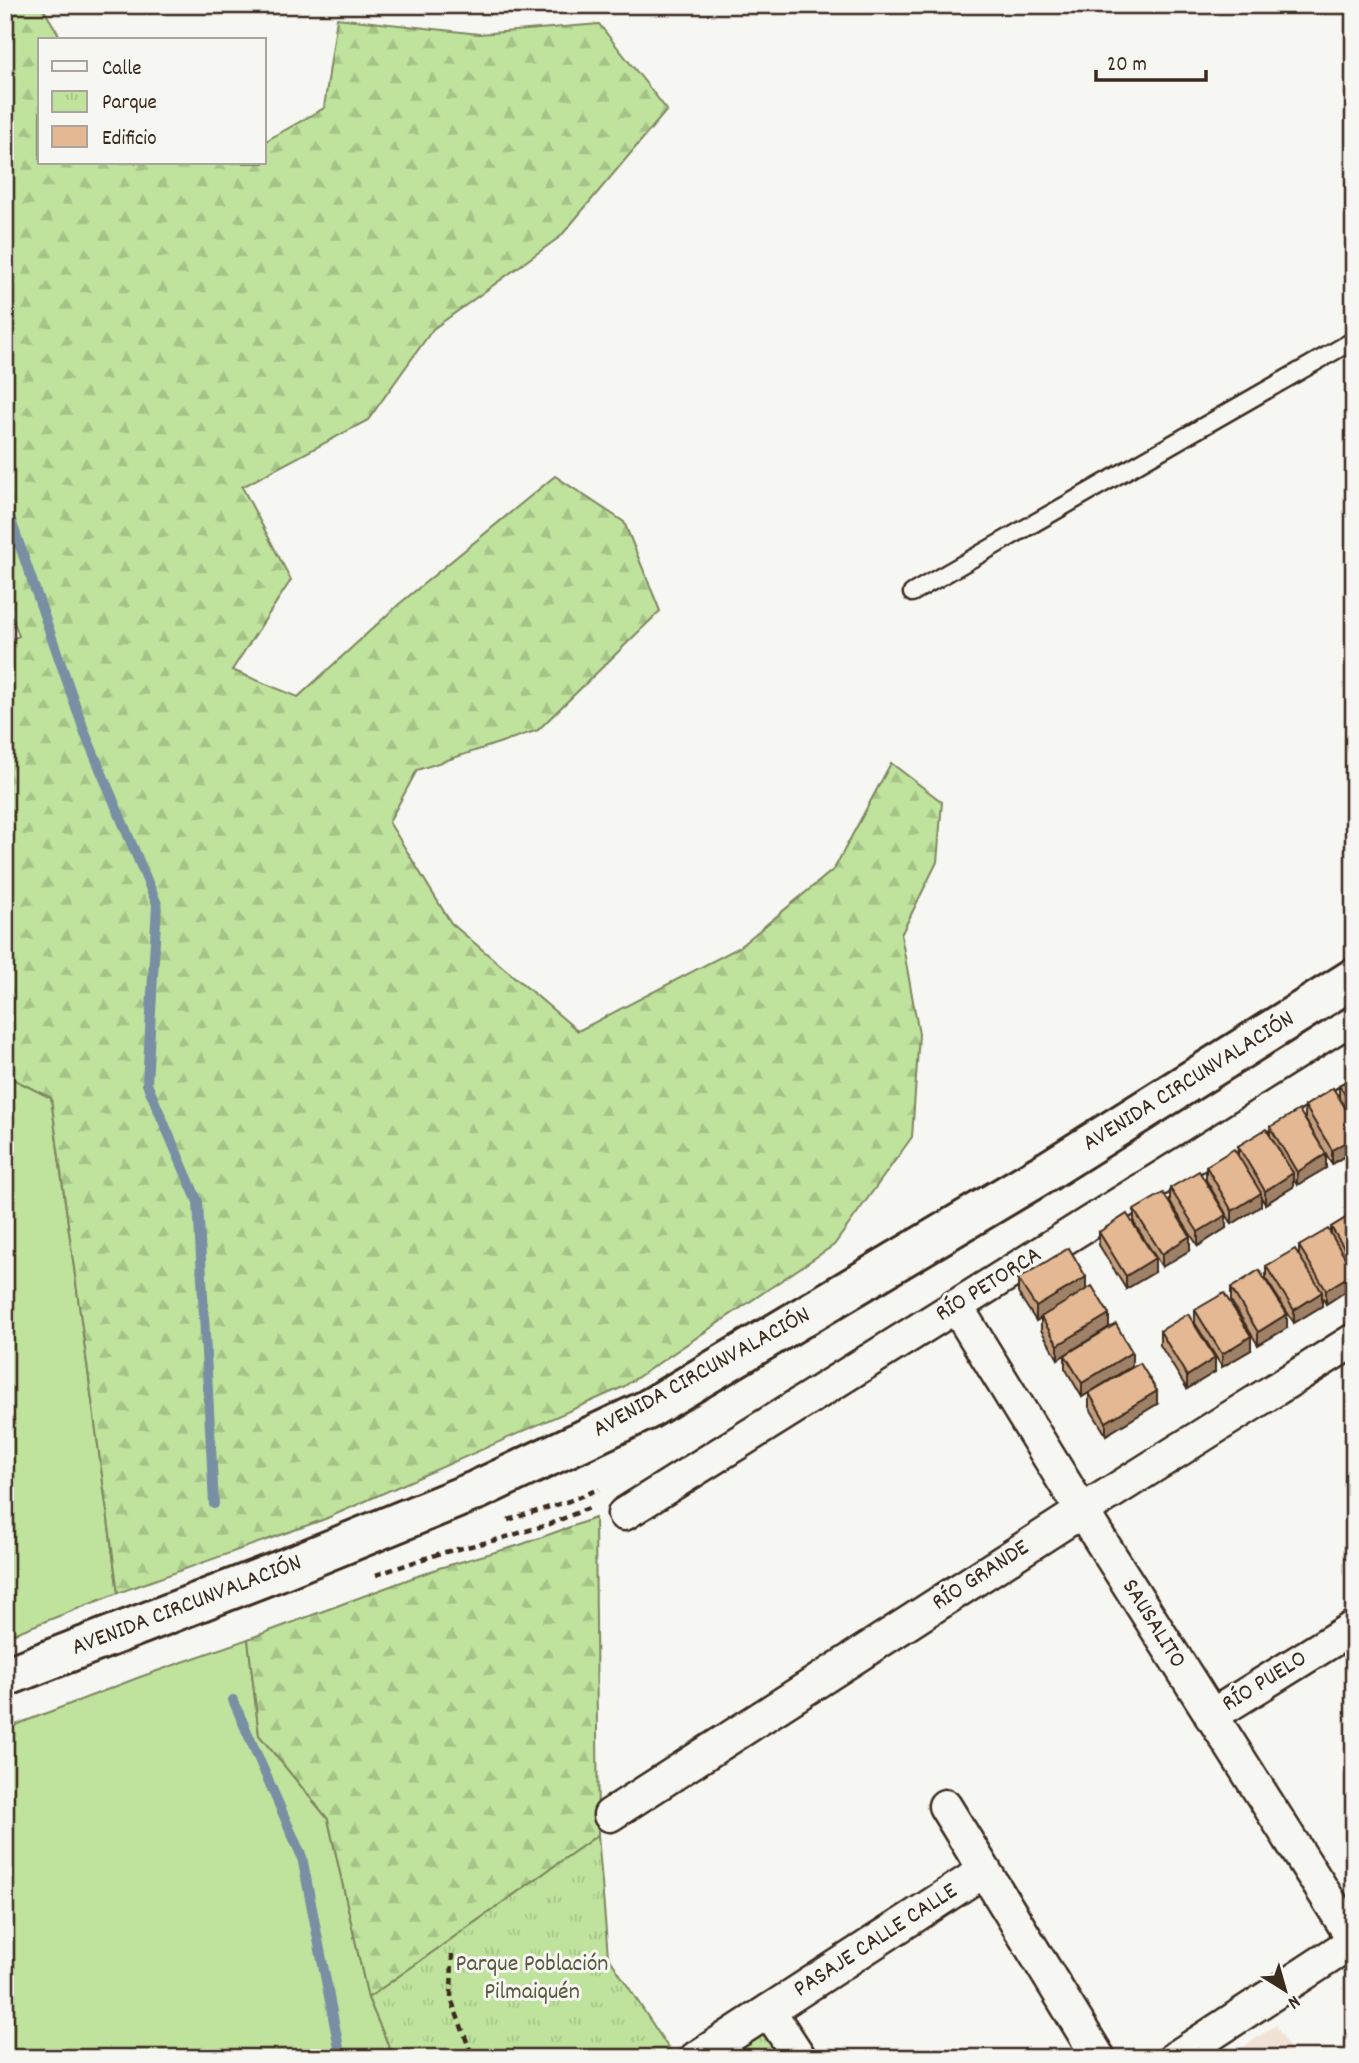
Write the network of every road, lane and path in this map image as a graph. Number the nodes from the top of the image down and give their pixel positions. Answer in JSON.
{"nodes":[{"id":1,"x":1354,"y":340,"type":"edge"},
{"id":2,"x":912,"y":593,"type":"dead end"},
{"id":3,"x":1354,"y":978,"type":"edge"},
{"id":4,"x":1354,"y":1057,"type":"edge"},
{"id":5,"x":956,"y":1306,"type":"junction"},
{"id":6,"x":1354,"y":1340,"type":"edge"},
{"id":7,"x":1082,"y":1511,"type":"junction"},
{"id":8,"x":624,"y":1514,"type":"dead end"},
{"id":9,"x":1354,"y":1627,"type":"edge"},
{"id":10,"x":5,"y":1676,"type":"edge"},
{"id":11,"x":1211,"y":1716,"type":"junction"},
{"id":12,"x":945,"y":1807,"type":"dead end"},
{"id":13,"x":610,"y":1815,"type":"dead end"},
{"id":14,"x":984,"y":1871,"type":"junction"},
{"id":15,"x":1354,"y":1940,"type":"edge"},
{"id":16,"x":452,"y":1954,"type":"dead end"},
{"id":17,"x":769,"y":2011,"type":"junction"},
{"id":18,"x":473,"y":2058,"type":"edge"},
{"id":19,"x":695,"y":2058,"type":"edge"},
{"id":20,"x":800,"y":2058,"type":"edge"},
{"id":21,"x":1099,"y":2058,"type":"edge"},
{"id":22,"x":1175,"y":2058,"type":"edge"}],
"edges":[{"from":1,"to":2,"type":"lane"},
{"from":3,"to":10,"type":"main road","name":"AVENIDA CIRCUNVALACIÓN"},
{"from":4,"to":5,"type":"street","name":"RÍO PETORCA"},
{"from":5,"to":7,"type":"street","name":"SAUSALITO"},
{"from":5,"to":8,"type":"street","name":"RÍO PETORCA"},
{"from":6,"to":7,"type":"street","name":"RÍO GRANDE"},
{"from":7,"to":11,"type":"street","name":"SAUSALITO"},
{"from":7,"to":13,"type":"street","name":"RÍO GRANDE"},
{"from":9,"to":11,"type":"street","name":"RÍO PUELO"},
{"from":11,"to":15,"type":"street","name":"SAUSALITO"},
{"from":12,"to":14,"type":"street","name":"PASAJE CALLE CALLE"},
{"from":14,"to":17,"type":"street","name":"PASAJE CALLE CALLE"},
{"from":14,"to":21,"type":"street","name":"PASAJE CALLE CALLE"},
{"from":15,"to":22,"type":"street"},
{"from":16,"to":18,"type":"path"},
{"from":17,"to":19,"type":"street","name":"PASAJE CALLE CALLE"},
{"from":17,"to":20,"type":"street","name":"PASAJE CALLE CALLE"}]}
